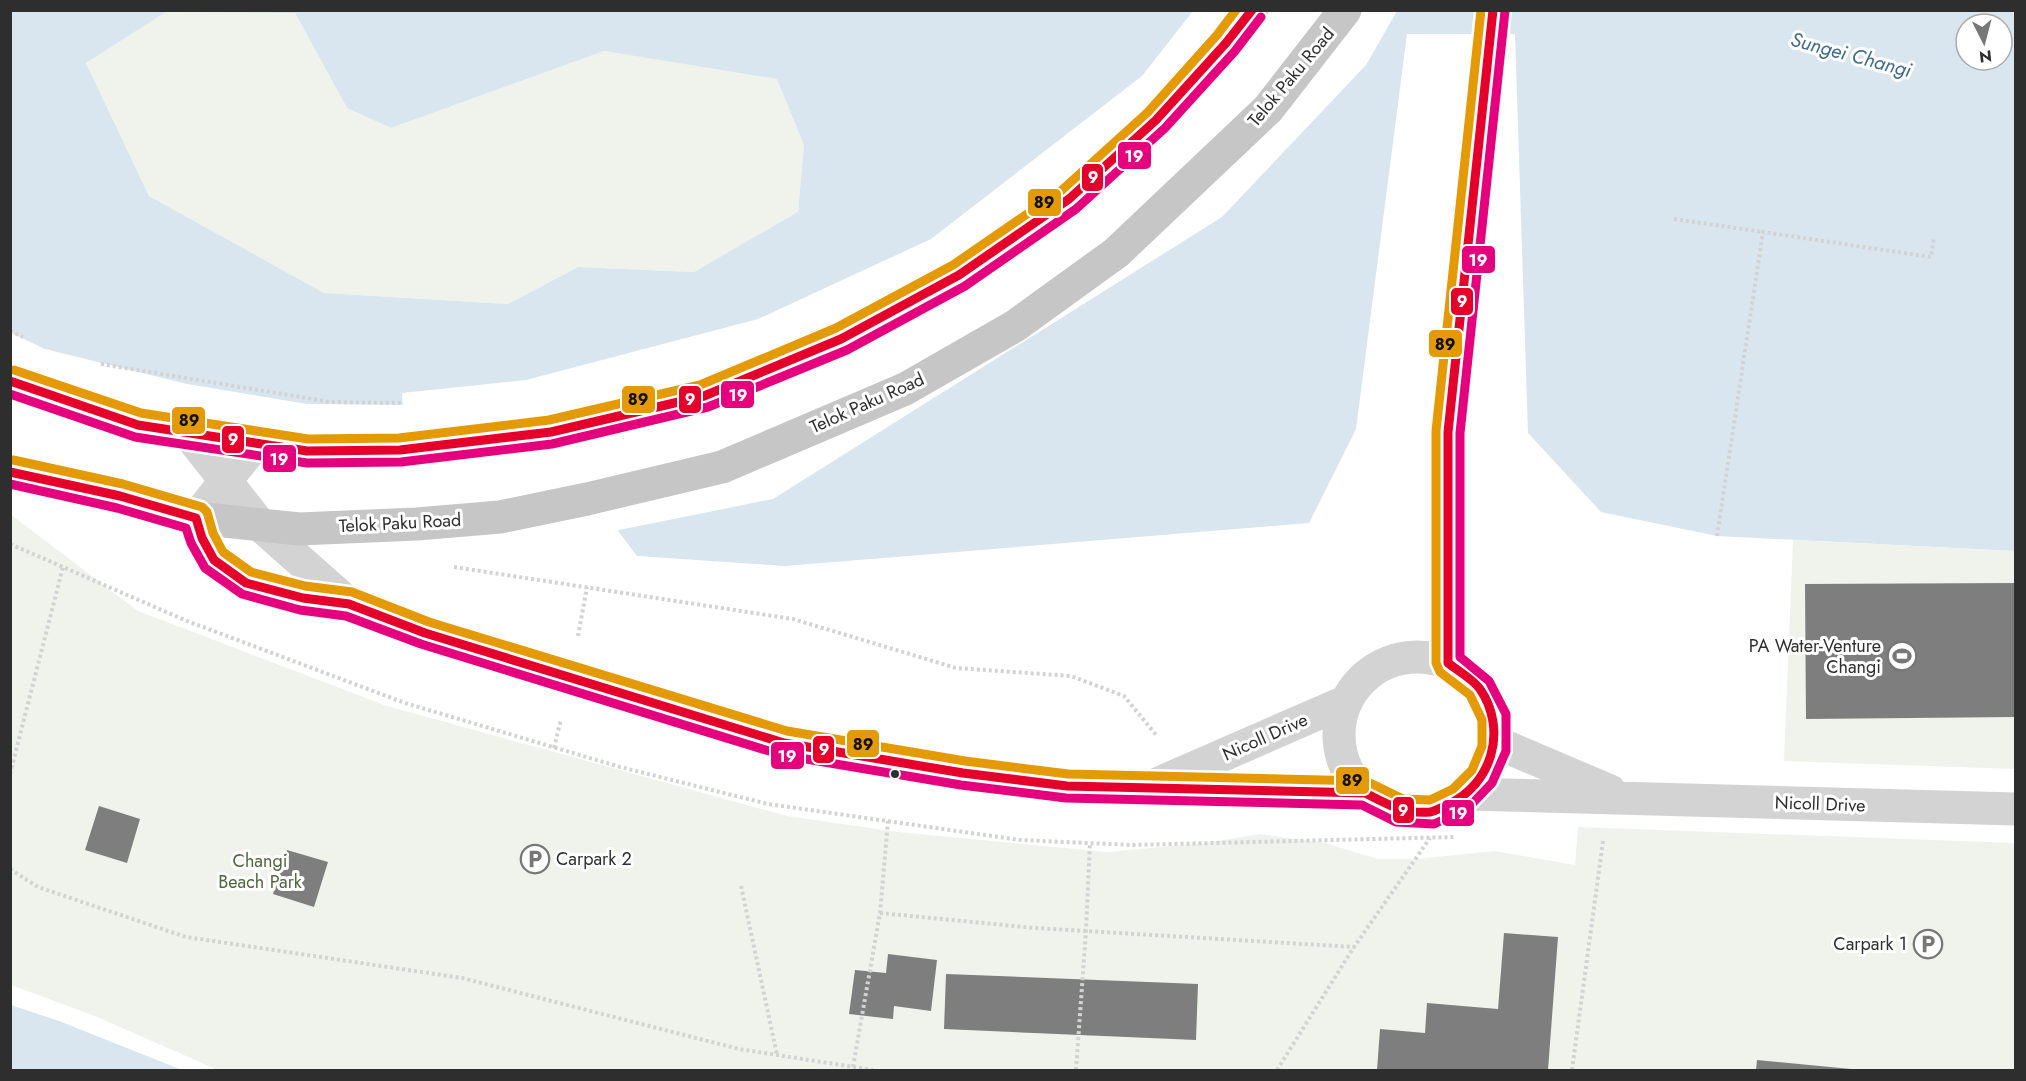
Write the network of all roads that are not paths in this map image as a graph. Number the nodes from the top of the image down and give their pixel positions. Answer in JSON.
{"nodes":[{"id":1,"x":1252,"y":10,"type":"edge"},
{"id":2,"x":1345,"y":10,"type":"edge"},
{"id":3,"x":1491,"y":23,"type":"edge"},
{"id":4,"x":10,"y":381,"type":"edge"},
{"id":5,"x":188,"y":434,"type":"junction"},
{"id":6,"x":255,"y":444,"type":"junction"},
{"id":7,"x":10,"y":472,"type":"edge"},
{"id":8,"x":226,"y":481,"type":"junction"},
{"id":9,"x":196,"y":518,"type":"junction"},
{"id":10,"x":261,"y":526,"type":"junction"},
{"id":11,"x":349,"y":604,"type":"junction"},
{"id":12,"x":1448,"y":663,"type":"junction"},
{"id":13,"x":1347,"y":701,"type":"junction"},
{"id":14,"x":1495,"y":742,"type":"junction"},
{"id":15,"x":1149,"y":787,"type":"junction"},
{"id":16,"x":1365,"y":793,"type":"junction"},
{"id":17,"x":1467,"y":794,"type":"junction"},
{"id":18,"x":1625,"y":798,"type":"junction"},
{"id":19,"x":2016,"y":808,"type":"edge"}],
"edges":[{"from":1,"to":6,"type":"main road"},
{"from":2,"to":10,"type":"main road","name":"Telok Paku Road"},
{"from":3,"to":12,"type":"main road"},
{"from":4,"to":5,"type":"main road"},
{"from":5,"to":6,"type":"main road"},
{"from":5,"to":8,"type":"street","name":"Nicoll Drive"},
{"from":6,"to":8,"type":"street"},
{"from":7,"to":9,"type":"main road"},
{"from":8,"to":9,"type":"street"},
{"from":8,"to":10,"type":"street","name":"Nicoll Drive"},
{"from":9,"to":10,"type":"main road"},
{"from":9,"to":11,"type":"street","name":"Nicoll Drive"},
{"from":10,"to":11,"type":"street","name":"Nicoll Drive"},
{"from":11,"to":15,"type":"street","name":"Nicoll Drive"},
{"from":12,"to":13,"type":"street","name":"Nicoll Drive"},
{"from":12,"to":14,"type":"street","name":"Nicoll Drive"},
{"from":13,"to":15,"type":"street","name":"Nicoll Drive"},
{"from":13,"to":16,"type":"street","name":"Nicoll Drive"},
{"from":14,"to":17,"type":"street","name":"Nicoll Drive"},
{"from":14,"to":18,"type":"street","name":"Nicoll Drive"},
{"from":15,"to":16,"type":"street","name":"Nicoll Drive"},
{"from":16,"to":17,"type":"street","name":"Nicoll Drive"},
{"from":17,"to":18,"type":"street","name":"Nicoll Drive"},
{"from":18,"to":19,"type":"street","name":"Nicoll Drive"}]}
